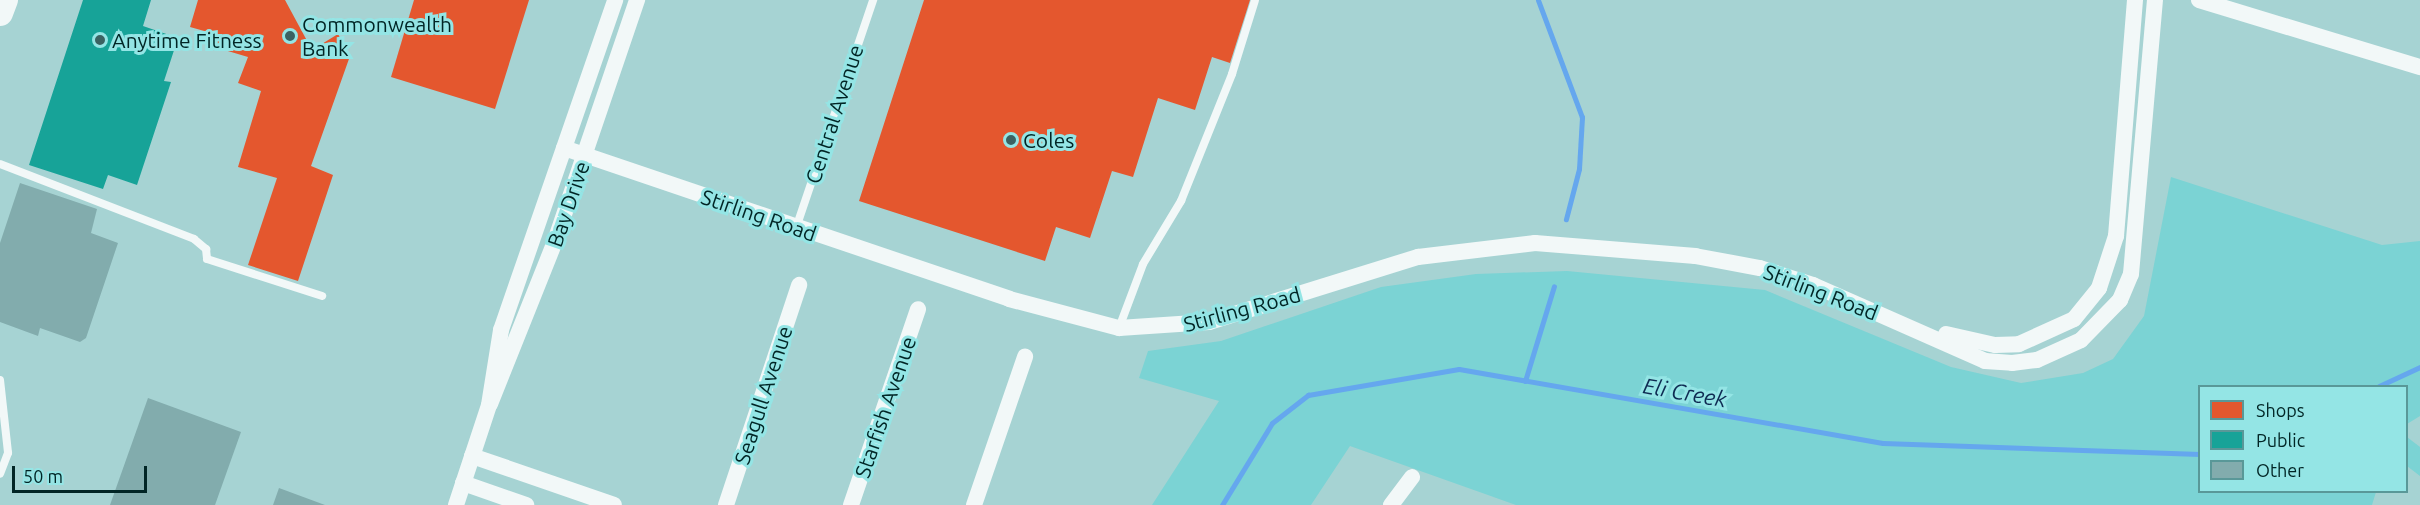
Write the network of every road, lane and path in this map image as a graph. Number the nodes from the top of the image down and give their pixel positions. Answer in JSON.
{"nodes":[{"id":1,"x":5,"y":0,"type":"edge"},
{"id":2,"x":615,"y":0,"type":"edge"},
{"id":3,"x":637,"y":0,"type":"edge"},
{"id":4,"x":873,"y":0,"type":"edge"},
{"id":5,"x":1255,"y":0,"type":"edge"},
{"id":6,"x":2135,"y":0,"type":"edge"},
{"id":7,"x":2155,"y":0,"type":"edge"},
{"id":8,"x":2199,"y":0,"type":"edge"},
{"id":9,"x":0,"y":13,"type":"edge"},
{"id":10,"x":2420,"y":67,"type":"edge"},
{"id":11,"x":564,"y":148,"type":"junction"},
{"id":12,"x":585,"y":155,"type":"junction"},
{"id":13,"x":0,"y":164,"type":"edge"},
{"id":14,"x":796,"y":228,"type":"junction"},
{"id":15,"x":799,"y":285,"type":"dead end"},
{"id":16,"x":322,"y":296,"type":"dead end"},
{"id":17,"x":918,"y":309,"type":"dead end"},
{"id":18,"x":1895,"y":321,"type":"junction"},
{"id":19,"x":1119,"y":328,"type":"junction"},
{"id":20,"x":1025,"y":357,"type":"dead end"},
{"id":21,"x":0,"y":380,"type":"edge"},
{"id":22,"x":489,"y":405,"type":"junction"},
{"id":23,"x":472,"y":456,"type":"junction"},
{"id":24,"x":0,"y":474,"type":"edge"},
{"id":25,"x":1412,"y":477,"type":"dead end"},
{"id":26,"x":463,"y":483,"type":"junction"},
{"id":27,"x":456,"y":505,"type":"edge"},
{"id":28,"x":526,"y":505,"type":"edge"},
{"id":29,"x":614,"y":505,"type":"edge"},
{"id":30,"x":726,"y":505,"type":"edge"},
{"id":31,"x":852,"y":505,"type":"edge"},
{"id":32,"x":974,"y":505,"type":"edge"},
{"id":33,"x":1391,"y":505,"type":"edge"}],
"edges":[{"from":1,"to":9,"type":"main road"},
{"from":2,"to":11,"type":"street","name":"Bay Drive"},
{"from":3,"to":12,"type":"street","name":"Bay Drive"},
{"from":4,"to":14,"type":"lane","name":"Central Avenue"},
{"from":5,"to":19,"type":"lane"},
{"from":6,"to":18,"type":"street","name":"Stirling Road"},
{"from":7,"to":18,"type":"street","name":"Stirling Road"},
{"from":8,"to":10,"type":"street"},
{"from":11,"to":12,"type":"street","name":"Stirling Road"},
{"from":11,"to":22,"type":"street","name":"Bay Drive"},
{"from":12,"to":14,"type":"street","name":"Stirling Road"},
{"from":12,"to":22,"type":"street","name":"Bay Drive"},
{"from":13,"to":16,"type":"lane"},
{"from":14,"to":19,"type":"street","name":"Stirling Road"},
{"from":15,"to":30,"type":"street","name":"Seagull Avenue"},
{"from":17,"to":31,"type":"street","name":"Starfish Avenue"},
{"from":18,"to":19,"type":"street","name":"Stirling Road"},
{"from":20,"to":32,"type":"street"},
{"from":21,"to":24,"type":"lane"},
{"from":22,"to":23,"type":"street","name":"Bay Drive"},
{"from":23,"to":26,"type":"street","name":"Bay Drive"},
{"from":23,"to":29,"type":"street"},
{"from":25,"to":33,"type":"street"},
{"from":26,"to":27,"type":"street","name":"Bay Drive"},
{"from":26,"to":28,"type":"street"}]}
